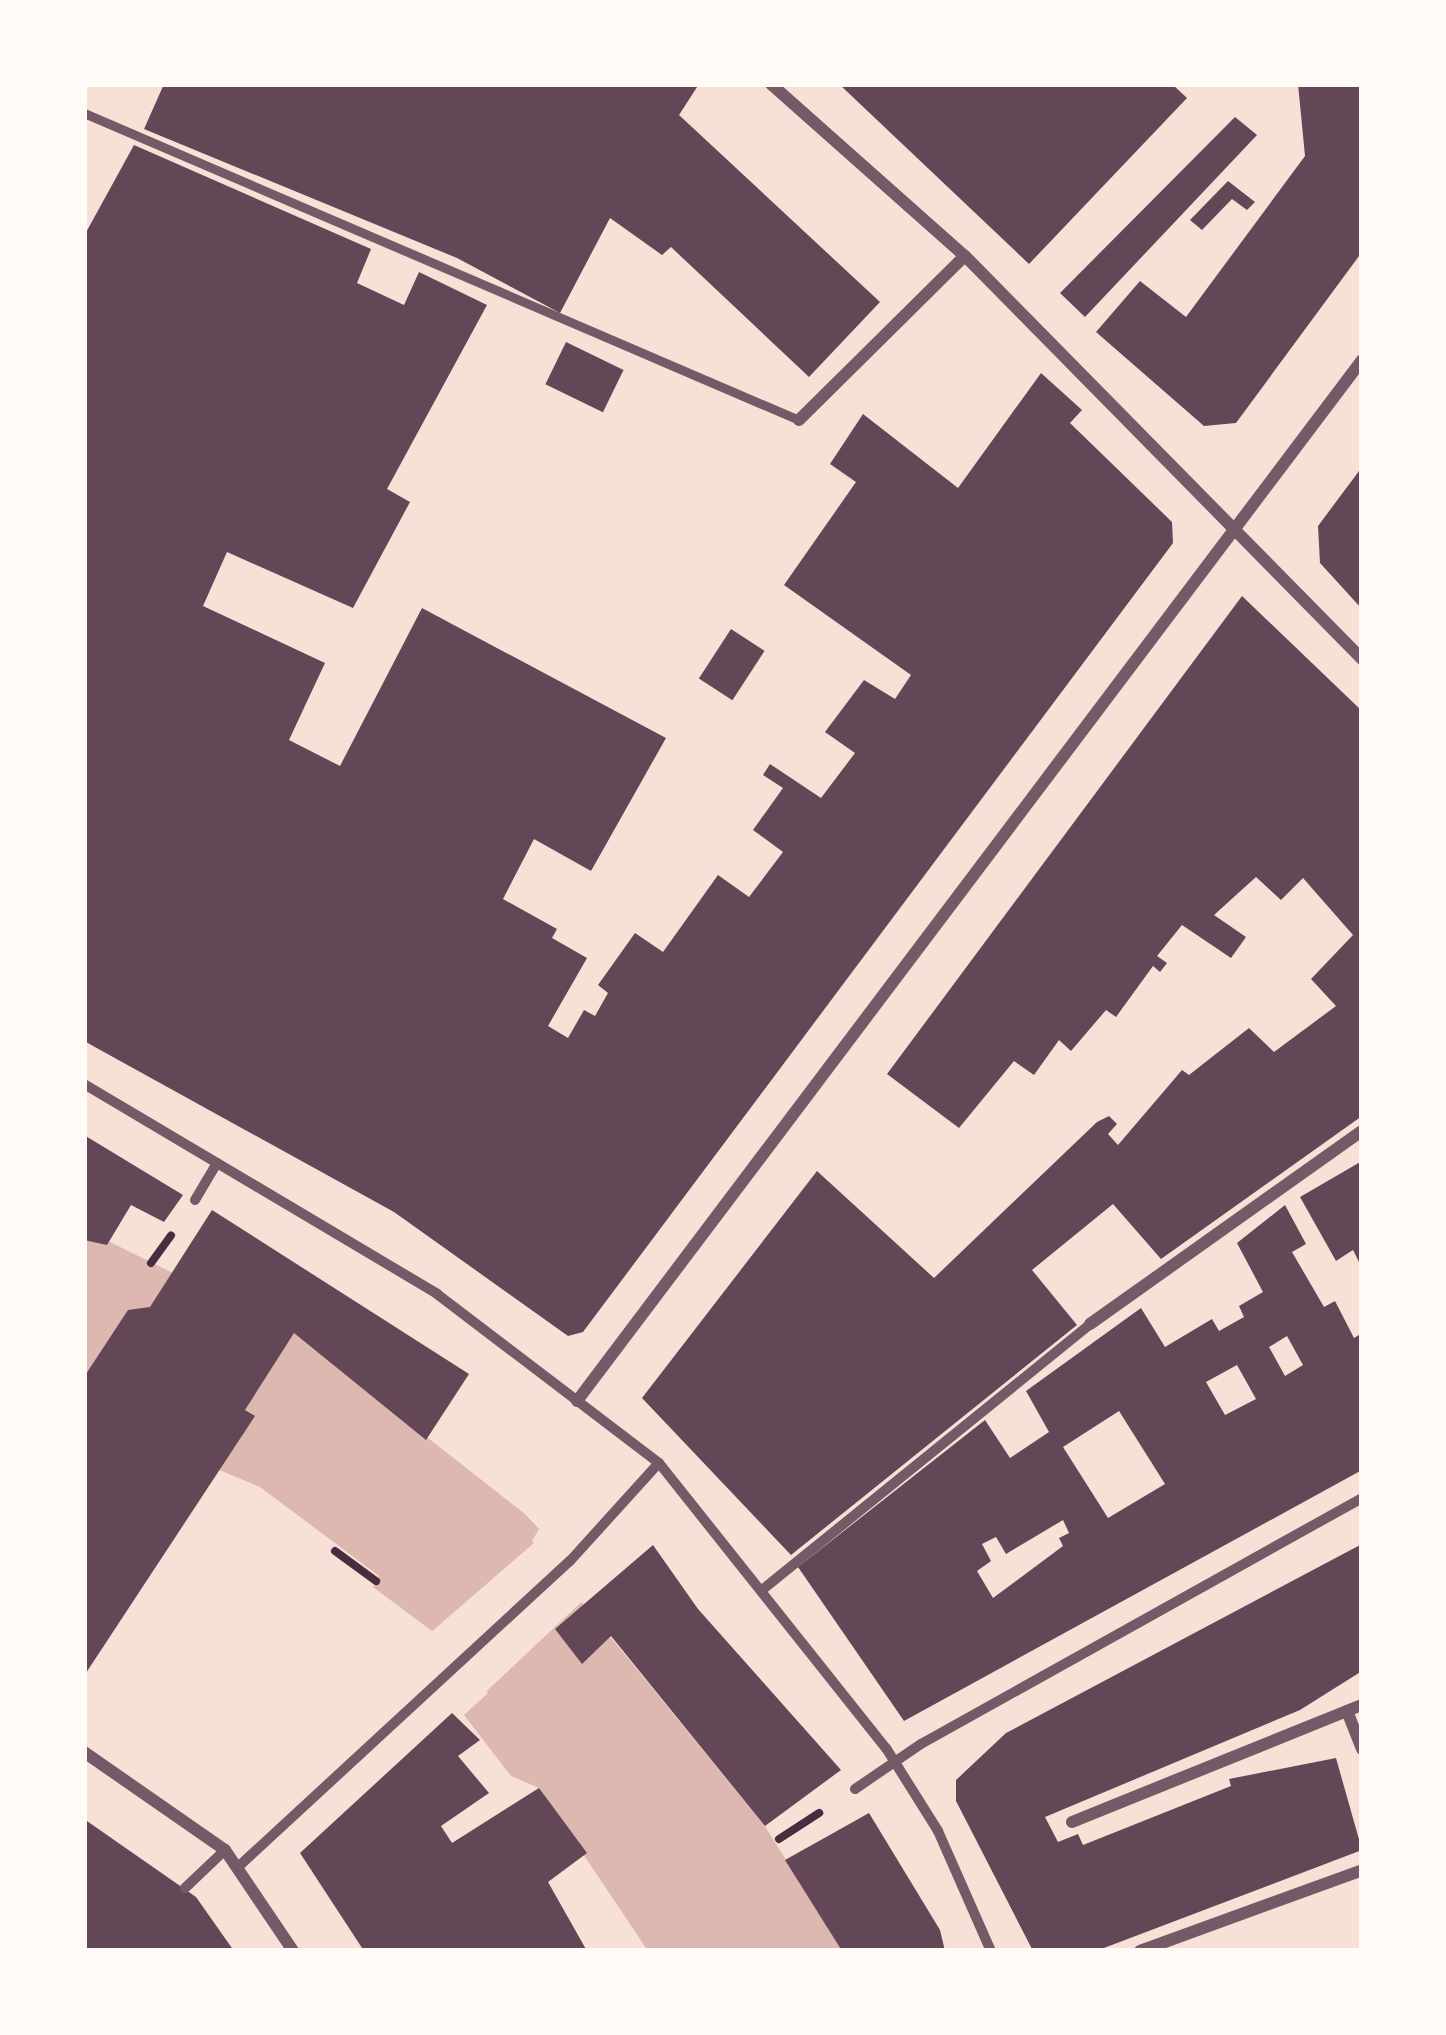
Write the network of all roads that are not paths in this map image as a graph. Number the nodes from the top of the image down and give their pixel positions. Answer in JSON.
{"nodes":[{"id":1,"x":771,"y":84,"type":"edge"},
{"id":2,"x":84,"y":113,"type":"edge"},
{"id":3,"x":965,"y":256,"type":"junction"},
{"id":4,"x":1362,"y":360,"type":"edge"},
{"id":5,"x":799,"y":420,"type":"joint"},
{"id":6,"x":1235,"y":526,"type":"junction"},
{"id":7,"x":1362,"y":658,"type":"edge"},
{"id":8,"x":84,"y":1084,"type":"edge"},
{"id":9,"x":1362,"y":1131,"type":"edge"},
{"id":10,"x":217,"y":1163,"type":"junction"},
{"id":11,"x":195,"y":1201,"type":"dead end"},
{"id":12,"x":1090,"y":1324,"type":"joint"},
{"id":13,"x":577,"y":1401,"type":"junction"},
{"id":14,"x":659,"y":1463,"type":"junction"},
{"id":15,"x":1362,"y":1498,"type":"edge"},
{"id":16,"x":762,"y":1590,"type":"junction"},
{"id":17,"x":1362,"y":1705,"type":"edge"},
{"id":18,"x":1347,"y":1711,"type":"junction"},
{"id":19,"x":1362,"y":1749,"type":"edge"},
{"id":20,"x":84,"y":1752,"type":"edge"},
{"id":21,"x":895,"y":1764,"type":"junction"},
{"id":22,"x":855,"y":1790,"type":"dead end"},
{"id":23,"x":1072,"y":1822,"type":"dead end"},
{"id":24,"x":225,"y":1850,"type":"junction"},
{"id":25,"x":238,"y":1867,"type":"junction"},
{"id":26,"x":1362,"y":1870,"type":"edge"},
{"id":27,"x":185,"y":1888,"type":"dead end"},
{"id":28,"x":293,"y":1951,"type":"edge"},
{"id":29,"x":991,"y":1951,"type":"edge"},
{"id":30,"x":1140,"y":1951,"type":"edge"}],
"edges":[{"from":1,"to":3,"type":"street"},
{"from":2,"to":5,"type":"lane"},
{"from":3,"to":5,"type":"street"},
{"from":3,"to":6,"type":"street"},
{"from":4,"to":6,"type":"street"},
{"from":6,"to":7,"type":"street"},
{"from":6,"to":13,"type":"street"},
{"from":8,"to":10,"type":"street"},
{"from":9,"to":12,"type":"street"},
{"from":10,"to":11,"type":"street"},
{"from":10,"to":13,"type":"street"},
{"from":12,"to":16,"type":"street"},
{"from":13,"to":14,"type":"street"},
{"from":14,"to":16,"type":"street"},
{"from":14,"to":25,"type":"street"},
{"from":15,"to":21,"type":"street"},
{"from":16,"to":21,"type":"street"},
{"from":17,"to":18,"type":"street"},
{"from":18,"to":19,"type":"street"},
{"from":18,"to":23,"type":"street"},
{"from":20,"to":24,"type":"street"},
{"from":21,"to":22,"type":"street"},
{"from":21,"to":29,"type":"street"},
{"from":24,"to":25,"type":"street"},
{"from":24,"to":27,"type":"street"},
{"from":25,"to":28,"type":"street"},
{"from":26,"to":30,"type":"street"}]}
